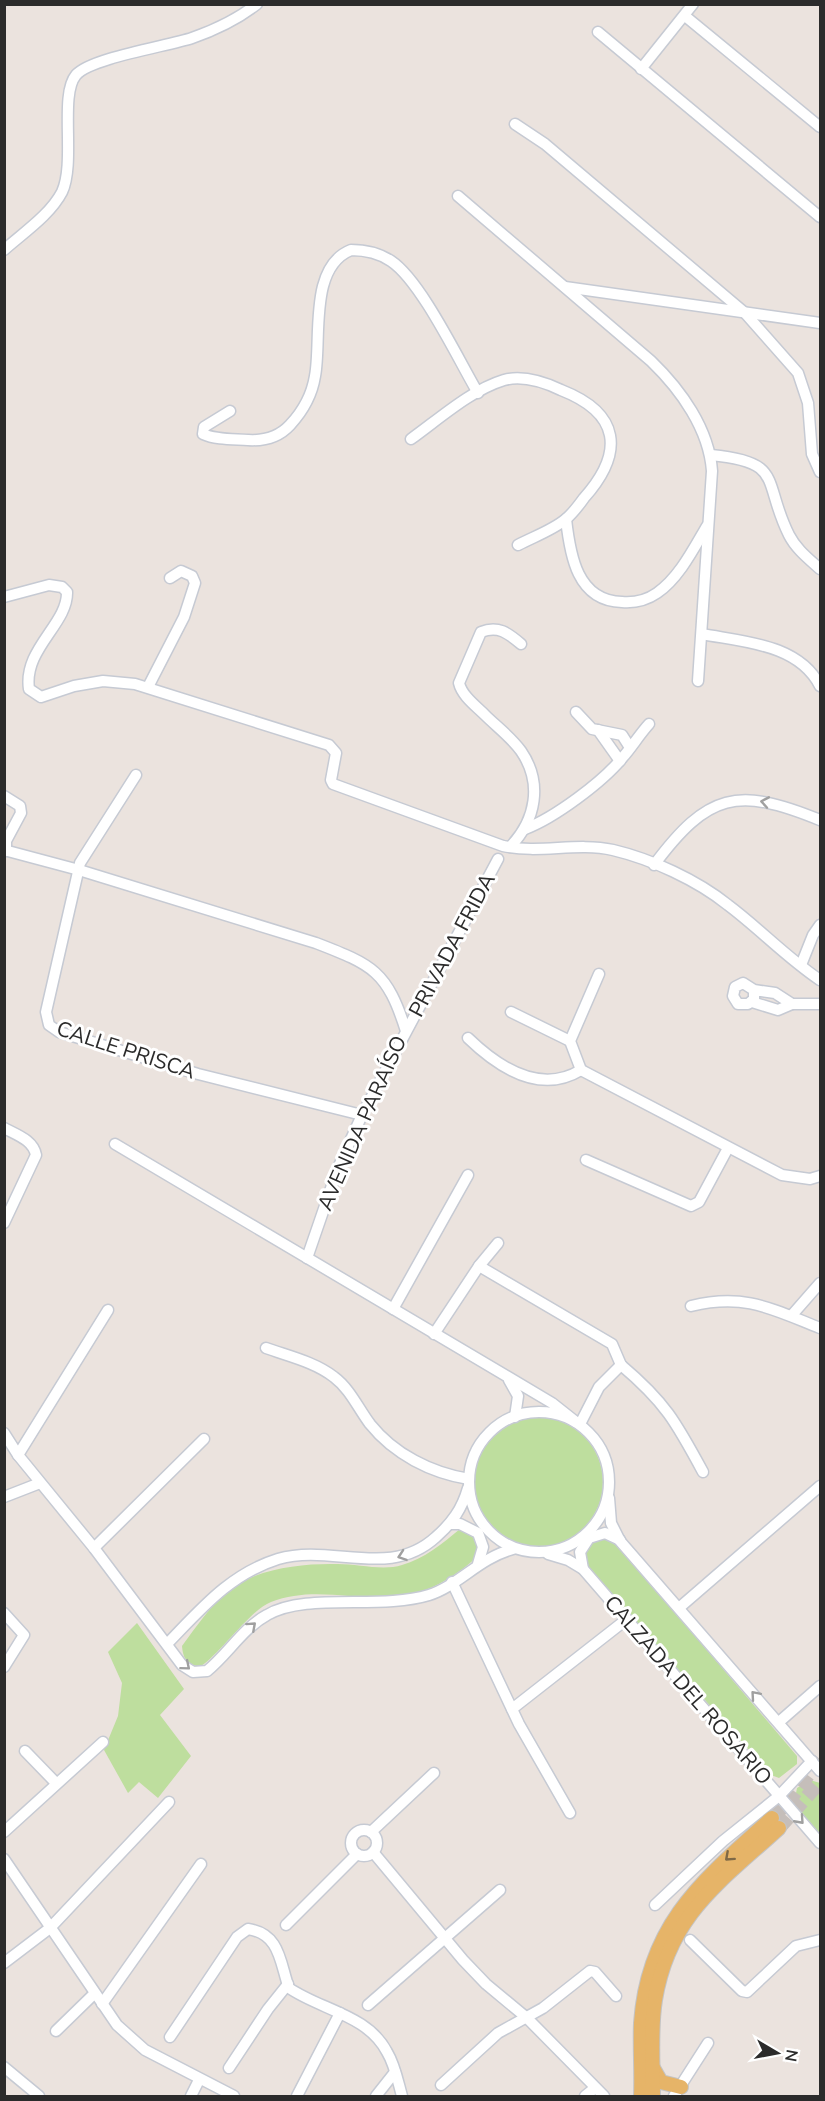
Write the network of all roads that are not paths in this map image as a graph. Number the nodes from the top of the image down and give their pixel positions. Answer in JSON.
{"nodes":[{"id":1,"x":257,"y":4,"type":"edge"},
{"id":2,"x":693,"y":4,"type":"edge"},
{"id":3,"x":685,"y":16,"type":"junction"},
{"id":4,"x":598,"y":32,"type":"dead end"},
{"id":5,"x":641,"y":69,"type":"junction"},
{"id":6,"x":515,"y":124,"type":"dead end"},
{"id":7,"x":820,"y":127,"type":"edge"},
{"id":8,"x":458,"y":196,"type":"dead end"},
{"id":9,"x":820,"y":217,"type":"edge"},
{"id":10,"x":4,"y":250,"type":"edge"},
{"id":11,"x":565,"y":287,"type":"junction"},
{"id":12,"x":745,"y":313,"type":"junction"},
{"id":13,"x":820,"y":323,"type":"edge"},
{"id":14,"x":478,"y":393,"type":"junction"},
{"id":15,"x":230,"y":411,"type":"dead end"},
{"id":16,"x":411,"y":438,"type":"dead end"},
{"id":17,"x":711,"y":455,"type":"junction"},
{"id":18,"x":820,"y":472,"type":"edge"},
{"id":19,"x":566,"y":519,"type":"junction"},
{"id":20,"x":709,"y":524,"type":"junction"},
{"id":21,"x":518,"y":545,"type":"dead end"},
{"id":22,"x":820,"y":569,"type":"edge"},
{"id":23,"x":170,"y":578,"type":"dead end"},
{"id":24,"x":4,"y":597,"type":"edge"},
{"id":25,"x":702,"y":634,"type":"junction"},
{"id":26,"x":521,"y":644,"type":"dead end"},
{"id":27,"x":698,"y":681,"type":"dead end"},
{"id":28,"x":820,"y":686,"type":"edge"},
{"id":29,"x":148,"y":687,"type":"junction"},
{"id":30,"x":576,"y":712,"type":"dead end"},
{"id":31,"x":649,"y":724,"type":"dead end"},
{"id":32,"x":598,"y":730,"type":"junction"},
{"id":33,"x":630,"y":746,"type":"junction"},
{"id":34,"x":620,"y":761,"type":"junction"},
{"id":35,"x":136,"y":775,"type":"dead end"},
{"id":36,"x":4,"y":796,"type":"edge"},
{"id":37,"x":820,"y":820,"type":"edge"},
{"id":38,"x":525,"y":829,"type":"junction"},
{"id":39,"x":507,"y":847,"type":"junction"},
{"id":40,"x":5,"y":851,"type":"edge"},
{"id":41,"x":498,"y":859,"type":"dead end"},
{"id":42,"x":654,"y":865,"type":"junction"},
{"id":43,"x":80,"y":870,"type":"junction"},
{"id":44,"x":820,"y":925,"type":"edge"},
{"id":45,"x":801,"y":965,"type":"junction"},
{"id":46,"x":599,"y":974,"type":"dead end"},
{"id":47,"x":820,"y":980,"type":"edge"},
{"id":48,"x":754,"y":990,"type":"junction"},
{"id":49,"x":752,"y":1002,"type":"junction"},
{"id":50,"x":792,"y":1004,"type":"junction"},
{"id":51,"x":820,"y":1004,"type":"edge"},
{"id":52,"x":511,"y":1012,"type":"dead end"},
{"id":53,"x":406,"y":1031,"type":"junction"},
{"id":54,"x":468,"y":1038,"type":"dead end"},
{"id":55,"x":570,"y":1041,"type":"junction"},
{"id":56,"x":581,"y":1070,"type":"junction"},
{"id":57,"x":362,"y":1114,"type":"junction"},
{"id":58,"x":4,"y":1128,"type":"edge"},
{"id":59,"x":115,"y":1144,"type":"dead end"},
{"id":60,"x":728,"y":1148,"type":"junction"},
{"id":61,"x":586,"y":1160,"type":"dead end"},
{"id":62,"x":468,"y":1175,"type":"dead end"},
{"id":63,"x":820,"y":1176,"type":"edge"},
{"id":64,"x":4,"y":1223,"type":"edge"},
{"id":65,"x":498,"y":1243,"type":"dead end"},
{"id":66,"x":307,"y":1258,"type":"junction"},
{"id":67,"x":479,"y":1266,"type":"junction"},
{"id":68,"x":820,"y":1283,"type":"edge"},
{"id":69,"x":691,"y":1306,"type":"dead end"},
{"id":70,"x":108,"y":1310,"type":"dead end"},
{"id":71,"x":393,"y":1310,"type":"junction"},
{"id":72,"x":792,"y":1315,"type":"junction"},
{"id":73,"x":820,"y":1328,"type":"edge"},
{"id":74,"x":434,"y":1334,"type":"junction"},
{"id":75,"x":266,"y":1348,"type":"dead end"},
{"id":76,"x":621,"y":1365,"type":"junction"},
{"id":77,"x":507,"y":1377,"type":"junction"},
{"id":78,"x":515,"y":1417,"type":"junction"},
{"id":79,"x":578,"y":1423,"type":"junction"},
{"id":80,"x":4,"y":1433,"type":"edge"},
{"id":81,"x":204,"y":1439,"type":"dead end"},
{"id":82,"x":18,"y":1455,"type":"junction"},
{"id":83,"x":703,"y":1472,"type":"dead end"},
{"id":84,"x":40,"y":1483,"type":"junction"},
{"id":85,"x":469,"y":1483,"type":"junction"},
{"id":86,"x":820,"y":1486,"type":"edge"},
{"id":87,"x":609,"y":1491,"type":"junction"},
{"id":88,"x":4,"y":1497,"type":"edge"},
{"id":89,"x":450,"y":1524,"type":"junction"},
{"id":90,"x":620,"y":1541,"type":"junction"},
{"id":91,"x":94,"y":1548,"type":"junction"},
{"id":92,"x":513,"y":1549,"type":"junction"},
{"id":93,"x":544,"y":1553,"type":"junction"},
{"id":94,"x":478,"y":1564,"type":"junction"},
{"id":95,"x":584,"y":1569,"type":"junction"},
{"id":96,"x":452,"y":1582,"type":"junction"},
{"id":97,"x":680,"y":1607,"type":"junction"},
{"id":98,"x":4,"y":1613,"type":"edge"},
{"id":99,"x":627,"y":1619,"type":"junction"},
{"id":100,"x":167,"y":1644,"type":"junction"},
{"id":101,"x":4,"y":1667,"type":"edge"},
{"id":102,"x":820,"y":1686,"type":"edge"},
{"id":103,"x":512,"y":1709,"type":"junction"},
{"id":104,"x":779,"y":1722,"type":"junction"},
{"id":105,"x":103,"y":1742,"type":"dead end"},
{"id":106,"x":25,"y":1751,"type":"dead end"},
{"id":107,"x":812,"y":1761,"type":"junction"},
{"id":108,"x":820,"y":1771,"type":"edge"},
{"id":109,"x":434,"y":1773,"type":"dead end"},
{"id":110,"x":56,"y":1783,"type":"junction"},
{"id":111,"x":778,"y":1796,"type":"junction"},
{"id":112,"x":169,"y":1802,"type":"dead end"},
{"id":113,"x":570,"y":1813,"type":"dead end"},
{"id":114,"x":4,"y":1832,"type":"edge"},
{"id":115,"x":371,"y":1832,"type":"junction"},
{"id":116,"x":820,"y":1843,"type":"edge"},
{"id":117,"x":373,"y":1852,"type":"junction"},
{"id":118,"x":357,"y":1854,"type":"junction"},
{"id":119,"x":4,"y":1859,"type":"edge"},
{"id":120,"x":201,"y":1864,"type":"dead end"},
{"id":121,"x":500,"y":1890,"type":"dead end"},
{"id":122,"x":655,"y":1905,"type":"dead end"},
{"id":123,"x":286,"y":1925,"type":"dead end"},
{"id":124,"x":50,"y":1928,"type":"junction"},
{"id":125,"x":445,"y":1938,"type":"junction"},
{"id":126,"x":690,"y":1940,"type":"dead end"},
{"id":127,"x":820,"y":1940,"type":"edge"},
{"id":128,"x":4,"y":1963,"type":"edge"},
{"id":129,"x":288,"y":1984,"type":"junction"},
{"id":130,"x":94,"y":1994,"type":"junction"},
{"id":131,"x":616,"y":1996,"type":"dead end"},
{"id":132,"x":102,"y":2004,"type":"junction"},
{"id":133,"x":368,"y":2005,"type":"dead end"},
{"id":134,"x":340,"y":2013,"type":"junction"},
{"id":135,"x":527,"y":2018,"type":"junction"},
{"id":136,"x":56,"y":2031,"type":"dead end"},
{"id":137,"x":170,"y":2037,"type":"dead end"},
{"id":138,"x":708,"y":2043,"type":"dead end"},
{"id":139,"x":4,"y":2067,"type":"edge"},
{"id":140,"x":652,"y":2067,"type":"junction"},
{"id":141,"x":229,"y":2068,"type":"dead end"},
{"id":142,"x":395,"y":2072,"type":"junction"},
{"id":143,"x":200,"y":2080,"type":"junction"},
{"id":144,"x":441,"y":2085,"type":"dead end"},
{"id":145,"x":595,"y":2088,"type":"junction"},
{"id":146,"x":677,"y":2092,"type":"edge"},
{"id":147,"x":643,"y":2096,"type":"edge"},
{"id":148,"x":39,"y":2097,"type":"edge"},
{"id":149,"x":191,"y":2097,"type":"edge"},
{"id":150,"x":234,"y":2097,"type":"edge"},
{"id":151,"x":297,"y":2097,"type":"edge"},
{"id":152,"x":376,"y":2097,"type":"edge"},
{"id":153,"x":402,"y":2097,"type":"edge"},
{"id":154,"x":585,"y":2097,"type":"edge"},
{"id":155,"x":604,"y":2097,"type":"edge"}],
"edges":[{"from":1,"to":10,"type":"street"},
{"from":2,"to":3,"type":"street"},
{"from":3,"to":5,"type":"street"},
{"from":3,"to":7,"type":"street"},
{"from":4,"to":5,"type":"street"},
{"from":5,"to":9,"type":"street"},
{"from":6,"to":12,"type":"street"},
{"from":8,"to":11,"type":"street"},
{"from":11,"to":12,"type":"street"},
{"from":11,"to":17,"type":"street"},
{"from":12,"to":13,"type":"street"},
{"from":12,"to":18,"type":"street"},
{"from":14,"to":15,"type":"street"},
{"from":14,"to":16,"type":"street"},
{"from":14,"to":19,"type":"street"},
{"from":17,"to":20,"type":"street"},
{"from":17,"to":22,"type":"street"},
{"from":19,"to":20,"type":"street"},
{"from":19,"to":21,"type":"street"},
{"from":20,"to":25,"type":"street"},
{"from":23,"to":29,"type":"street"},
{"from":24,"to":29,"type":"street"},
{"from":25,"to":27,"type":"street"},
{"from":25,"to":28,"type":"street"},
{"from":26,"to":38,"type":"street"},
{"from":29,"to":39,"type":"street"},
{"from":30,"to":32,"type":"street"},
{"from":31,"to":33,"type":"street"},
{"from":32,"to":33,"type":"street"},
{"from":32,"to":34,"type":"street"},
{"from":33,"to":34,"type":"street"},
{"from":34,"to":38,"type":"street"},
{"from":35,"to":43,"type":"street","name":"CALLE PRISCA"},
{"from":36,"to":40,"type":"street"},
{"from":37,"to":42,"type":"street","one_way":true},
{"from":38,"to":39,"type":"street"},
{"from":39,"to":42,"type":"street"},
{"from":40,"to":43,"type":"street","name":"AVENIDA PARAÍSO"},
{"from":41,"to":53,"type":"street","name":"PRIVADA FRIDA"},
{"from":42,"to":45,"type":"street"},
{"from":43,"to":53,"type":"street","name":"AVENIDA PARAÍSO"},
{"from":43,"to":57,"type":"street","name":"CALLE PRISCA"},
{"from":44,"to":45,"type":"street"},
{"from":45,"to":47,"type":"street"},
{"from":46,"to":55,"type":"street"},
{"from":48,"to":49,"type":"street"},
{"from":48,"to":49,"type":"street"},
{"from":48,"to":50,"type":"street"},
{"from":49,"to":50,"type":"street"},
{"from":50,"to":51,"type":"street"},
{"from":52,"to":55,"type":"street"},
{"from":53,"to":57,"type":"street","name":"AVENIDA PARAÍSO"},
{"from":54,"to":56,"type":"street"},
{"from":55,"to":56,"type":"street"},
{"from":56,"to":60,"type":"street"},
{"from":57,"to":66,"type":"street","name":"AVENIDA PARAÍSO"},
{"from":58,"to":64,"type":"street"},
{"from":59,"to":66,"type":"street"},
{"from":60,"to":61,"type":"street"},
{"from":60,"to":63,"type":"street"},
{"from":62,"to":71,"type":"street"},
{"from":65,"to":67,"type":"street"},
{"from":66,"to":71,"type":"street"},
{"from":67,"to":74,"type":"street"},
{"from":67,"to":76,"type":"street"},
{"from":68,"to":72,"type":"street"},
{"from":69,"to":72,"type":"street"},
{"from":70,"to":82,"type":"street"},
{"from":71,"to":74,"type":"street"},
{"from":72,"to":73,"type":"street"},
{"from":74,"to":77,"type":"street"},
{"from":75,"to":85,"type":"street"},
{"from":76,"to":79,"type":"street"},
{"from":76,"to":83,"type":"street"},
{"from":77,"to":78,"type":"street"},
{"from":77,"to":79,"type":"street"},
{"from":78,"to":79,"type":"street"},
{"from":78,"to":85,"type":"street"},
{"from":79,"to":87,"type":"street","name":"CALZADA DEL ROSARIO"},
{"from":80,"to":82,"type":"street"},
{"from":81,"to":91,"type":"street"},
{"from":82,"to":84,"type":"street"},
{"from":84,"to":88,"type":"street"},
{"from":84,"to":91,"type":"street"},
{"from":85,"to":89,"type":"street"},
{"from":85,"to":92,"type":"street"},
{"from":86,"to":97,"type":"street"},
{"from":87,"to":90,"type":"street","name":"CALZADA DEL ROSARIO"},
{"from":87,"to":93,"type":"street","name":"CALZADA DEL ROSARIO"},
{"from":89,"to":94,"type":"street"},
{"from":89,"to":100,"type":"street","one_way":true},
{"from":90,"to":95,"type":"street"},
{"from":90,"to":97,"type":"street","name":"CALZADA DEL ROSARIO"},
{"from":91,"to":100,"type":"street"},
{"from":92,"to":93,"type":"street","name":"CALZADA DEL ROSARIO"},
{"from":92,"to":94,"type":"street"},
{"from":93,"to":95,"type":"street","name":"CALZADA DEL ROSARIO"},
{"from":94,"to":96,"type":"street"},
{"from":95,"to":99,"type":"street","name":"CALZADA DEL ROSARIO"},
{"from":100,"to":96,"type":"street","one_way":true},
{"from":96,"to":103,"type":"street"},
{"from":104,"to":97,"type":"street","name":"CALZADA DEL ROSARIO","one_way":true},
{"from":98,"to":101,"type":"street"},
{"from":99,"to":103,"type":"street"},
{"from":99,"to":111,"type":"street","name":"CALZADA DEL ROSARIO"},
{"from":102,"to":104,"type":"street"},
{"from":103,"to":113,"type":"street"},
{"from":104,"to":107,"type":"street","name":"CALZADA DEL ROSARIO"},
{"from":105,"to":110,"type":"street"},
{"from":106,"to":110,"type":"street"},
{"from":107,"to":108,"type":"street","name":"CALZADA DEL ROSARIO"},
{"from":107,"to":111,"type":"street"},
{"from":109,"to":115,"type":"street"},
{"from":110,"to":114,"type":"street"},
{"from":111,"to":116,"type":"street","name":"CALZADA DEL ROSARIO","one_way":true},
{"from":111,"to":122,"type":"street"},
{"from":112,"to":124,"type":"street"},
{"from":115,"to":117,"type":"street"},
{"from":115,"to":118,"type":"street"},
{"from":117,"to":118,"type":"street"},
{"from":117,"to":125,"type":"street"},
{"from":118,"to":123,"type":"street"},
{"from":119,"to":124,"type":"street"},
{"from":120,"to":132,"type":"street"},
{"from":121,"to":125,"type":"street"},
{"from":124,"to":128,"type":"street"},
{"from":124,"to":130,"type":"street"},
{"from":125,"to":133,"type":"street"},
{"from":125,"to":135,"type":"street"},
{"from":126,"to":127,"type":"street"},
{"from":129,"to":134,"type":"street"},
{"from":129,"to":137,"type":"street"},
{"from":129,"to":141,"type":"street"},
{"from":130,"to":132,"type":"street"},
{"from":130,"to":136,"type":"street"},
{"from":131,"to":135,"type":"street"},
{"from":132,"to":143,"type":"street"},
{"from":134,"to":142,"type":"street"},
{"from":134,"to":151,"type":"street"},
{"from":135,"to":144,"type":"street"},
{"from":135,"to":145,"type":"street"},
{"from":138,"to":146,"type":"street"},
{"from":139,"to":148,"type":"street"},
{"from":140,"to":146,"type":"main road"},
{"from":140,"to":147,"type":"main road"},
{"from":140,"to":147,"type":"main road","one_way":true},
{"from":142,"to":152,"type":"street"},
{"from":142,"to":153,"type":"street"},
{"from":143,"to":149,"type":"street"},
{"from":143,"to":150,"type":"street"},
{"from":145,"to":154,"type":"street"},
{"from":145,"to":155,"type":"street"}]}
